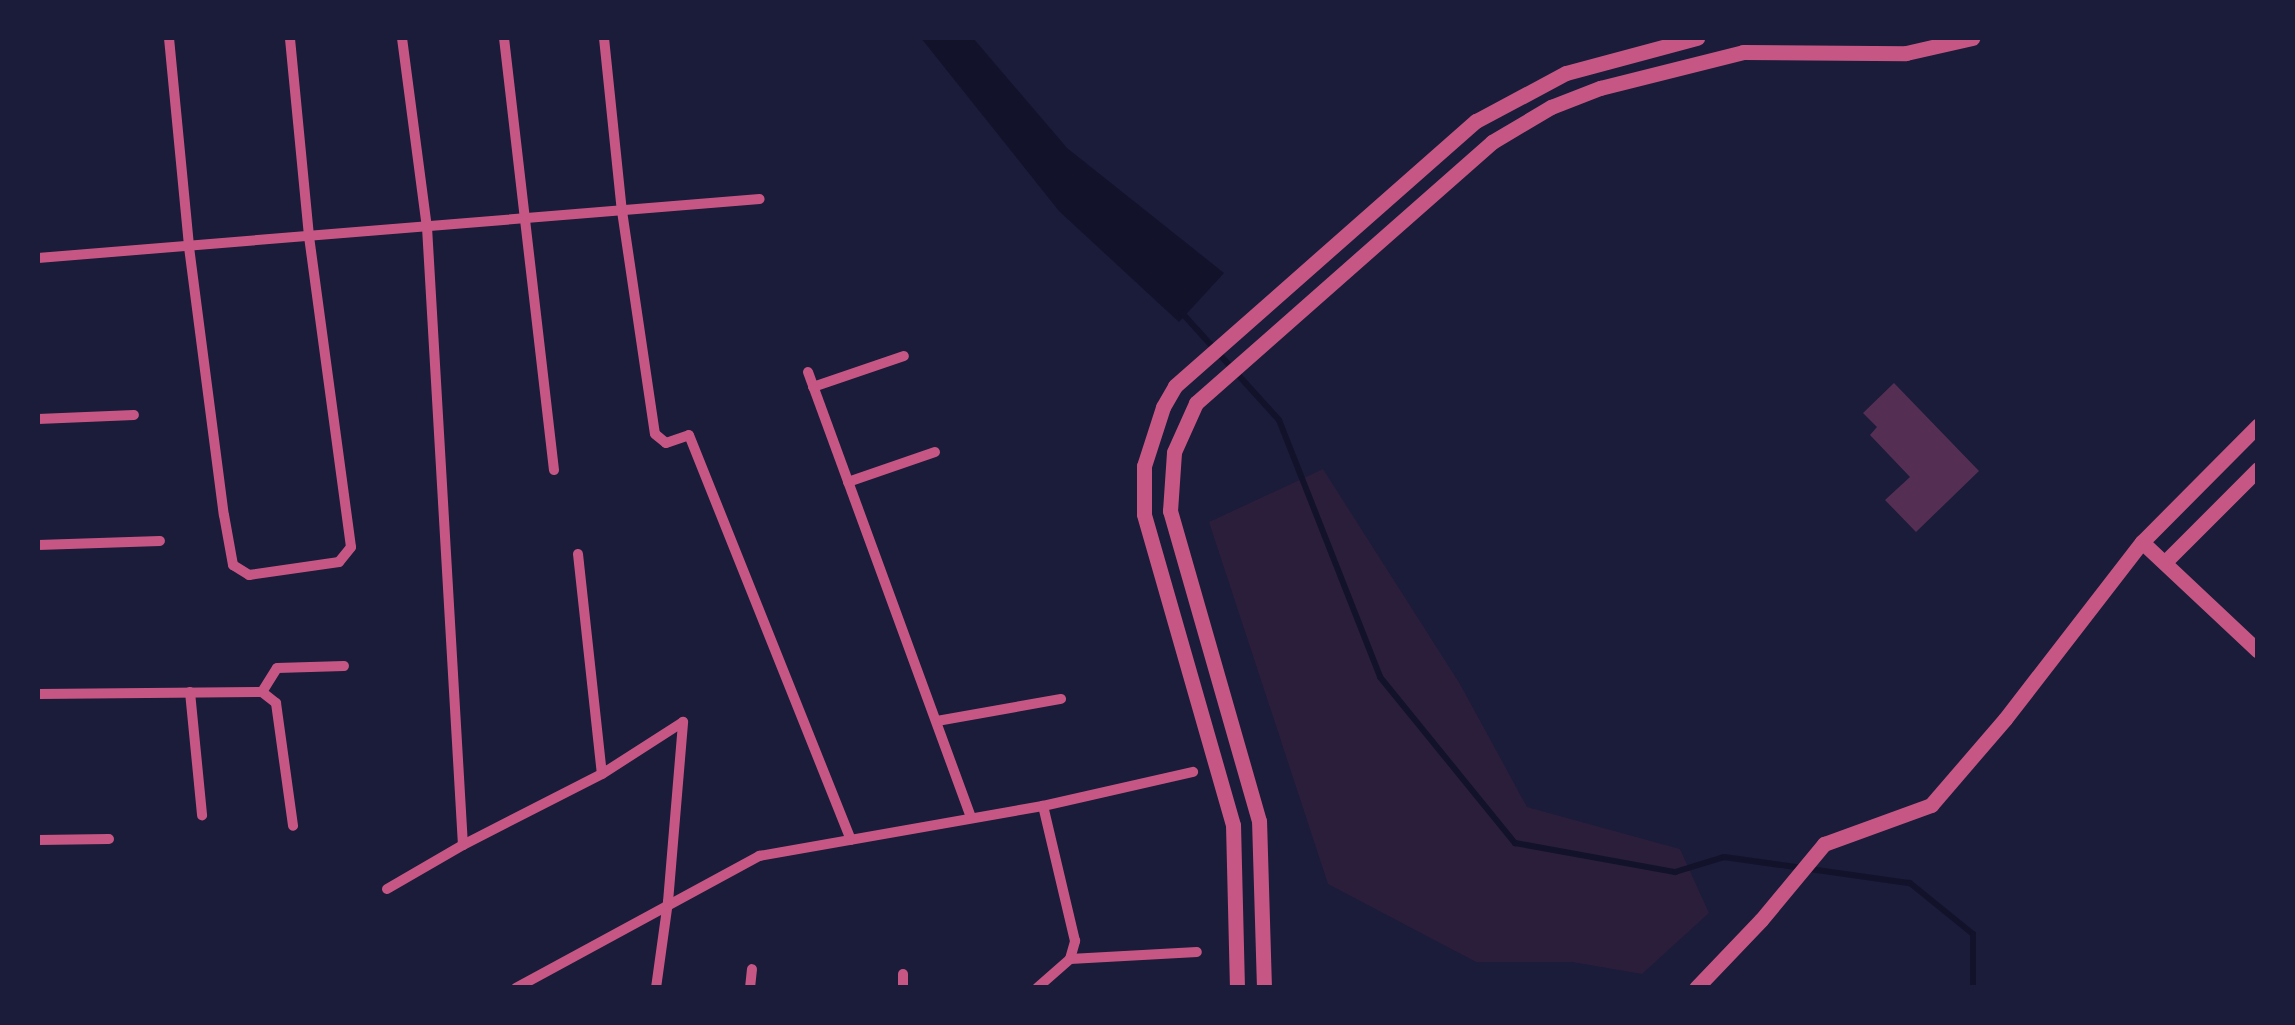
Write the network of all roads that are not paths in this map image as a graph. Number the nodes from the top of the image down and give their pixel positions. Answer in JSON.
{"nodes":[{"id":1,"x":170,"y":38,"type":"edge"},
{"id":2,"x":290,"y":38,"type":"edge"},
{"id":3,"x":402,"y":38,"type":"edge"},
{"id":4,"x":504,"y":38,"type":"edge"},
{"id":5,"x":604,"y":38,"type":"edge"},
{"id":6,"x":1698,"y":38,"type":"edge"},
{"id":7,"x":1972,"y":38,"type":"edge"},
{"id":8,"x":760,"y":199,"type":"dead end"},
{"id":9,"x":622,"y":211,"type":"junction"},
{"id":10,"x":528,"y":218,"type":"junction"},
{"id":11,"x":427,"y":227,"type":"junction"},
{"id":12,"x":309,"y":236,"type":"junction"},
{"id":13,"x":189,"y":246,"type":"junction"},
{"id":14,"x":38,"y":258,"type":"edge"},
{"id":15,"x":904,"y":356,"type":"dead end"},
{"id":16,"x":808,"y":372,"type":"dead end"},
{"id":17,"x":814,"y":387,"type":"junction"},
{"id":18,"x":134,"y":415,"type":"dead end"},
{"id":19,"x":38,"y":418,"type":"edge"},
{"id":20,"x":2258,"y":425,"type":"edge"},
{"id":21,"x":935,"y":452,"type":"dead end"},
{"id":22,"x":2258,"y":469,"type":"edge"},
{"id":23,"x":554,"y":470,"type":"dead end"},
{"id":24,"x":848,"y":482,"type":"junction"},
{"id":25,"x":160,"y":540,"type":"dead end"},
{"id":26,"x":2142,"y":542,"type":"junction"},
{"id":27,"x":38,"y":544,"type":"edge"},
{"id":28,"x":578,"y":554,"type":"dead end"},
{"id":29,"x":2165,"y":562,"type":"junction"},
{"id":30,"x":2258,"y":652,"type":"edge"},
{"id":31,"x":344,"y":666,"type":"dead end"},
{"id":32,"x":190,"y":692,"type":"junction"},
{"id":33,"x":262,"y":692,"type":"junction"},
{"id":34,"x":38,"y":694,"type":"edge"},
{"id":35,"x":1061,"y":699,"type":"dead end"},
{"id":36,"x":938,"y":721,"type":"junction"},
{"id":37,"x":1192,"y":772,"type":"dead end"},
{"id":38,"x":602,"y":774,"type":"junction"},
{"id":39,"x":1043,"y":806,"type":"junction"},
{"id":40,"x":202,"y":815,"type":"dead end"},
{"id":41,"x":971,"y":818,"type":"junction"},
{"id":42,"x":293,"y":826,"type":"dead end"},
{"id":43,"x":110,"y":839,"type":"dead end"},
{"id":44,"x":38,"y":840,"type":"edge"},
{"id":45,"x":851,"y":840,"type":"junction"},
{"id":46,"x":463,"y":845,"type":"junction"},
{"id":47,"x":387,"y":888,"type":"dead end"},
{"id":48,"x":668,"y":902,"type":"junction"},
{"id":49,"x":1197,"y":952,"type":"dead end"},
{"id":50,"x":1070,"y":959,"type":"junction"},
{"id":51,"x":752,"y":970,"type":"dead end"},
{"id":52,"x":903,"y":974,"type":"dead end"},
{"id":53,"x":516,"y":988,"type":"edge"},
{"id":54,"x":656,"y":988,"type":"edge"},
{"id":55,"x":750,"y":988,"type":"edge"},
{"id":56,"x":903,"y":988,"type":"edge"},
{"id":57,"x":1037,"y":988,"type":"edge"},
{"id":58,"x":1237,"y":988,"type":"edge"},
{"id":59,"x":1264,"y":988,"type":"edge"},
{"id":60,"x":1696,"y":988,"type":"edge"}],
"edges":[{"from":1,"to":13,"type":"street"},
{"from":2,"to":12,"type":"street"},
{"from":3,"to":11,"type":"street"},
{"from":4,"to":10,"type":"street"},
{"from":5,"to":9,"type":"street"},
{"from":6,"to":58,"type":"street"},
{"from":7,"to":59,"type":"street"},
{"from":8,"to":9,"type":"street"},
{"from":9,"to":10,"type":"street"},
{"from":9,"to":45,"type":"street"},
{"from":10,"to":11,"type":"street"},
{"from":10,"to":23,"type":"street"},
{"from":11,"to":12,"type":"street"},
{"from":11,"to":46,"type":"street"},
{"from":12,"to":13,"type":"street"},
{"from":12,"to":13,"type":"street"},
{"from":13,"to":14,"type":"street"},
{"from":15,"to":17,"type":"street"},
{"from":16,"to":17,"type":"street"},
{"from":17,"to":24,"type":"street"},
{"from":18,"to":19,"type":"street"},
{"from":20,"to":26,"type":"street"},
{"from":21,"to":24,"type":"street"},
{"from":22,"to":29,"type":"street"},
{"from":24,"to":36,"type":"street"},
{"from":25,"to":27,"type":"street"},
{"from":26,"to":29,"type":"street"},
{"from":26,"to":60,"type":"street"},
{"from":28,"to":38,"type":"street"},
{"from":29,"to":30,"type":"street"},
{"from":31,"to":33,"type":"street"},
{"from":32,"to":33,"type":"street"},
{"from":32,"to":34,"type":"street"},
{"from":32,"to":40,"type":"street"},
{"from":33,"to":42,"type":"street"},
{"from":35,"to":36,"type":"street"},
{"from":36,"to":41,"type":"street"},
{"from":37,"to":39,"type":"street"},
{"from":38,"to":46,"type":"street"},
{"from":38,"to":48,"type":"street"},
{"from":39,"to":41,"type":"street"},
{"from":39,"to":50,"type":"street"},
{"from":41,"to":45,"type":"street"},
{"from":43,"to":44,"type":"street"},
{"from":45,"to":48,"type":"street"},
{"from":46,"to":47,"type":"street"},
{"from":48,"to":53,"type":"street"},
{"from":48,"to":54,"type":"street"},
{"from":49,"to":50,"type":"street"},
{"from":50,"to":57,"type":"street"},
{"from":51,"to":55,"type":"street"},
{"from":52,"to":56,"type":"street"}]}
